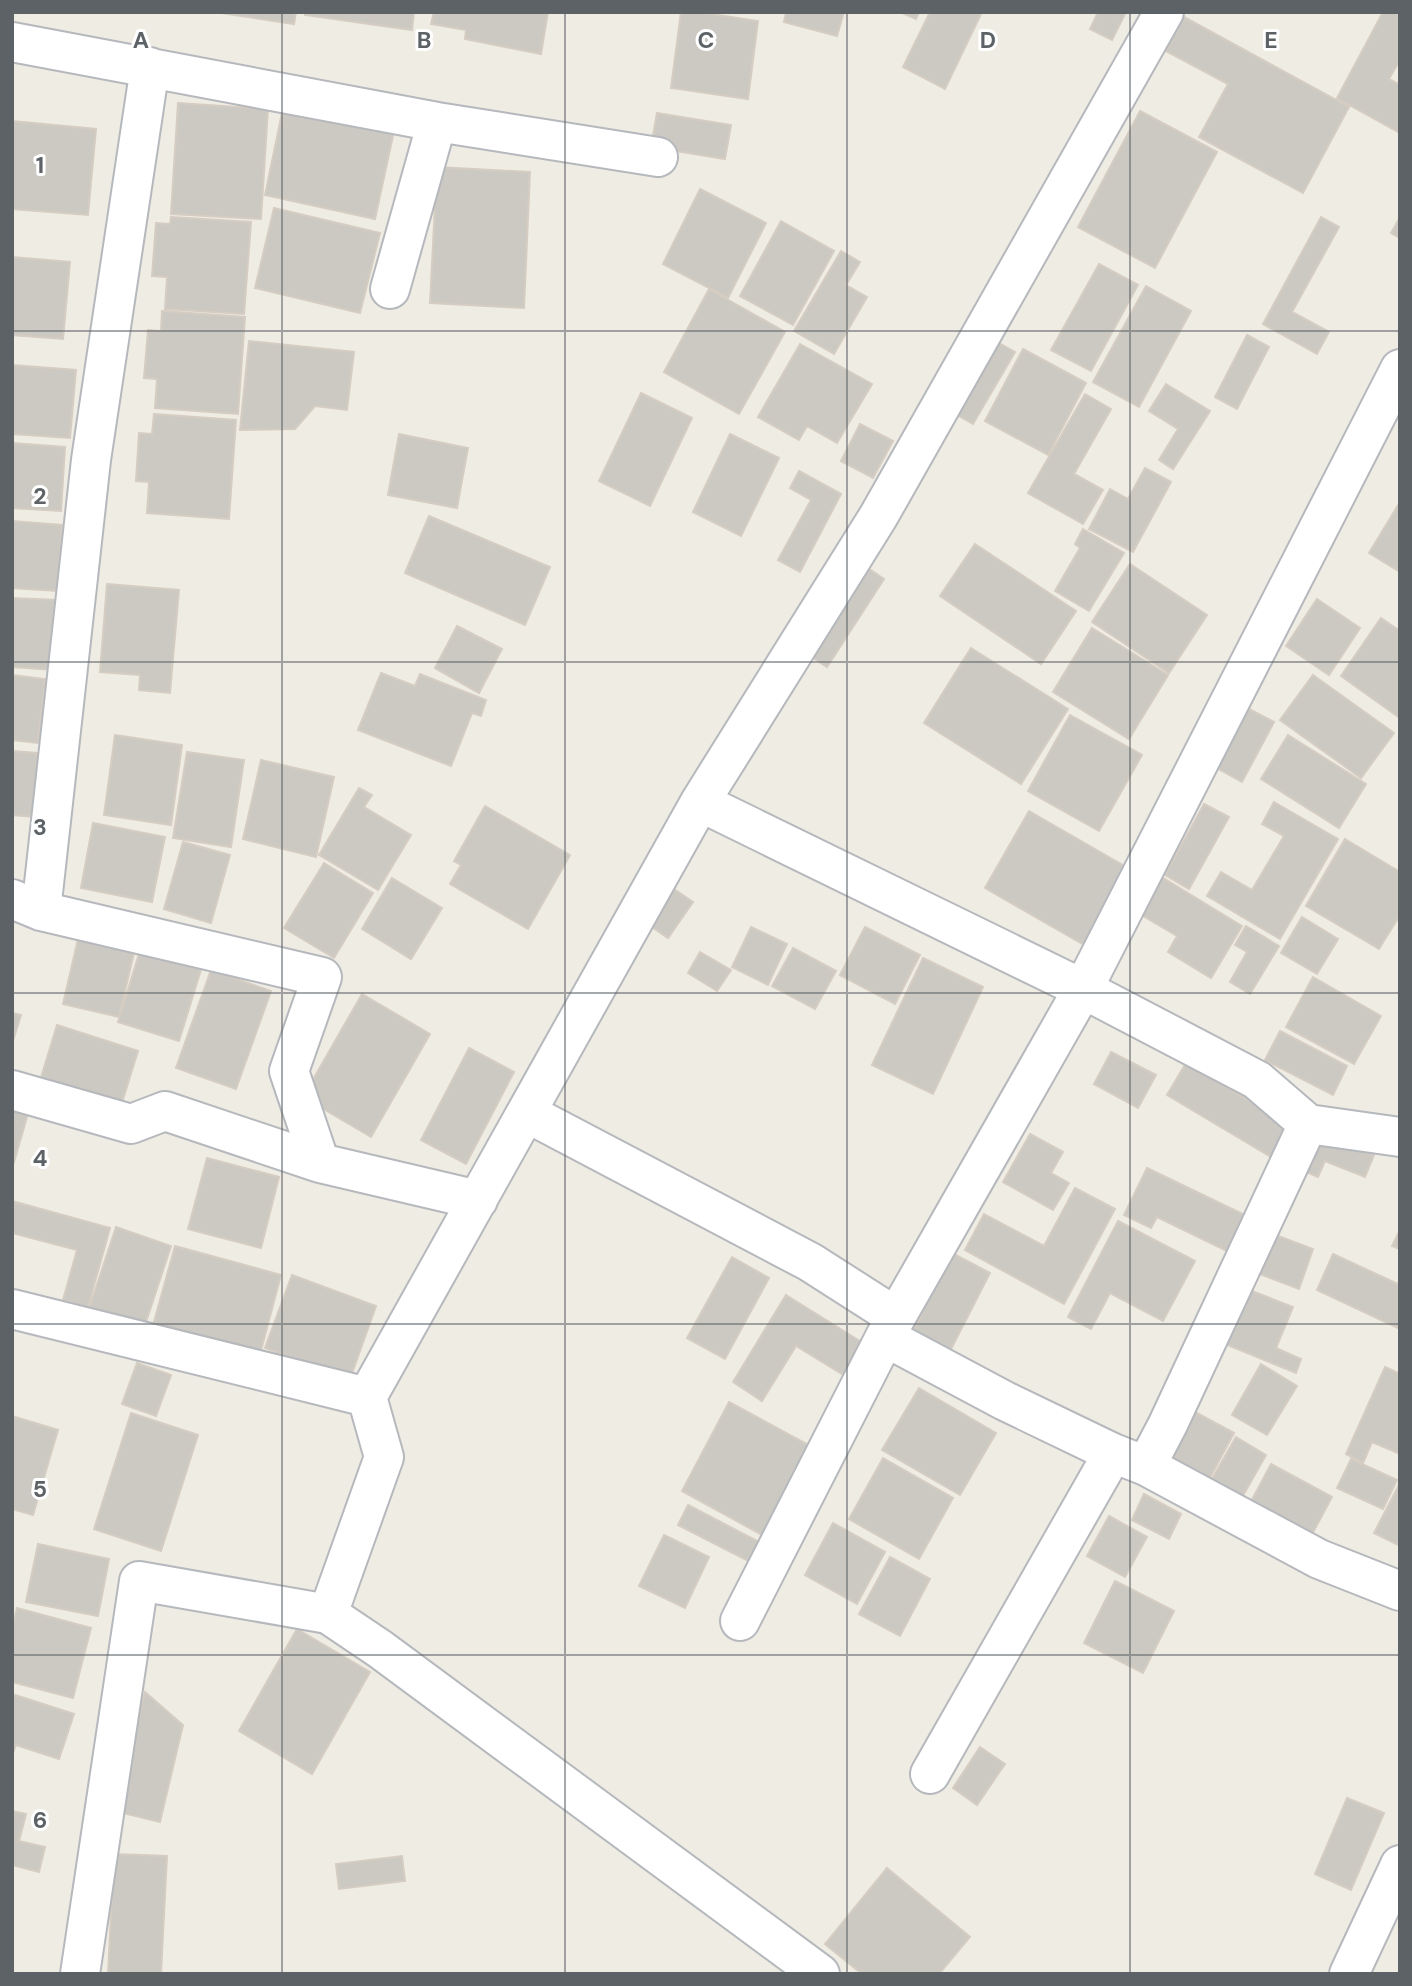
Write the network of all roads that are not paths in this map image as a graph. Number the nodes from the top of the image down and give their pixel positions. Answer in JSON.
{"nodes":[{"id":1,"x":1164,"y":12,"type":"edge"},
{"id":2,"x":12,"y":42,"type":"edge"},
{"id":3,"x":150,"y":67,"type":"junction"},
{"id":4,"x":437,"y":122,"type":"junction"},
{"id":5,"x":658,"y":157,"type":"dead end"},
{"id":6,"x":390,"y":289,"type":"dead end"},
{"id":7,"x":1400,"y":369,"type":"edge"},
{"id":8,"x":700,"y":802,"type":"junction"},
{"id":9,"x":27,"y":905,"type":"edge"},
{"id":10,"x":1083,"y":989,"type":"junction"},
{"id":11,"x":12,"y":1090,"type":"edge"},
{"id":12,"x":527,"y":1113,"type":"junction"},
{"id":13,"x":1308,"y":1124,"type":"junction"},
{"id":14,"x":1400,"y":1137,"type":"edge"},
{"id":15,"x":320,"y":1163,"type":"junction"},
{"id":16,"x":478,"y":1200,"type":"junction"},
{"id":17,"x":12,"y":1309,"type":"edge"},
{"id":18,"x":891,"y":1327,"type":"junction"},
{"id":19,"x":367,"y":1397,"type":"junction"},
{"id":20,"x":1130,"y":1459,"type":"junction"},
{"id":21,"x":1400,"y":1591,"type":"edge"},
{"id":22,"x":328,"y":1614,"type":"junction"},
{"id":23,"x":740,"y":1621,"type":"dead end"},
{"id":24,"x":930,"y":1773,"type":"dead end"},
{"id":25,"x":1400,"y":1865,"type":"edge"},
{"id":26,"x":80,"y":1974,"type":"edge"},
{"id":27,"x":820,"y":1974,"type":"edge"},
{"id":28,"x":1349,"y":1974,"type":"edge"}],
"edges":[{"from":1,"to":8,"type":"street"},
{"from":2,"to":3,"type":"street"},
{"from":3,"to":4,"type":"street"},
{"from":3,"to":9,"type":"street"},
{"from":4,"to":5,"type":"street"},
{"from":4,"to":6,"type":"street"},
{"from":7,"to":10,"type":"street"},
{"from":8,"to":10,"type":"street"},
{"from":8,"to":12,"type":"street"},
{"from":9,"to":15,"type":"street"},
{"from":10,"to":13,"type":"street"},
{"from":10,"to":18,"type":"street"},
{"from":11,"to":15,"type":"street"},
{"from":12,"to":16,"type":"street"},
{"from":12,"to":18,"type":"street"},
{"from":13,"to":14,"type":"street"},
{"from":13,"to":20,"type":"street"},
{"from":15,"to":16,"type":"street"},
{"from":16,"to":19,"type":"street"},
{"from":17,"to":19,"type":"street"},
{"from":18,"to":20,"type":"street"},
{"from":18,"to":23,"type":"street"},
{"from":19,"to":22,"type":"street"},
{"from":20,"to":21,"type":"street"},
{"from":20,"to":24,"type":"street"},
{"from":22,"to":26,"type":"street"},
{"from":22,"to":27,"type":"street"},
{"from":25,"to":28,"type":"street"}]}
